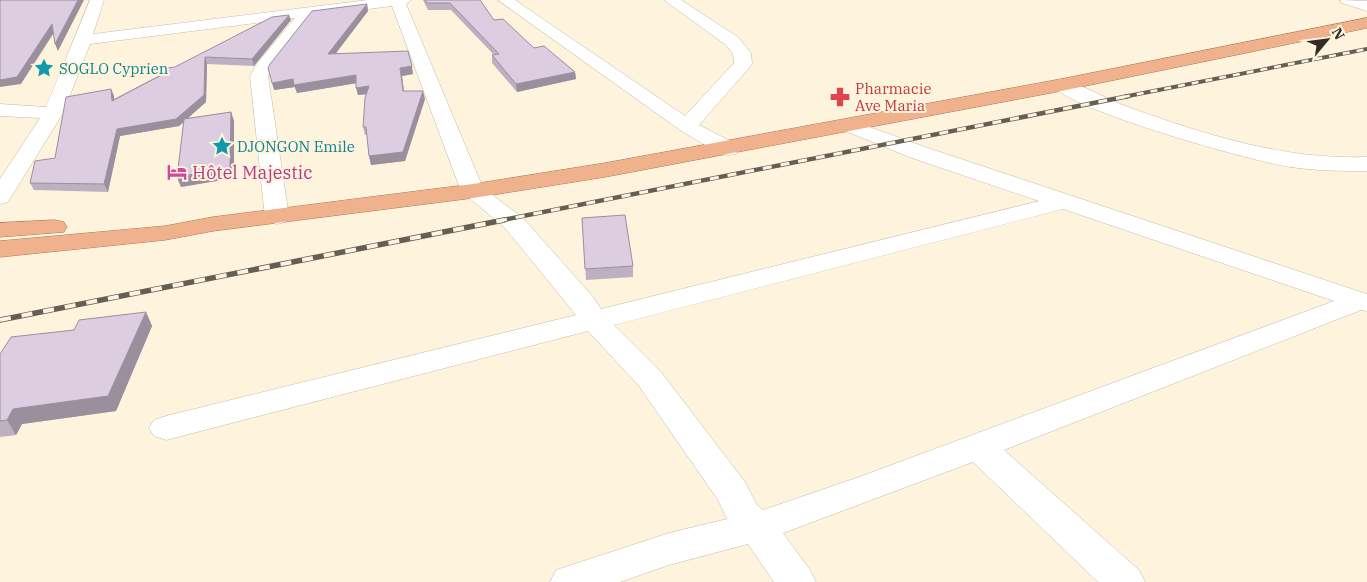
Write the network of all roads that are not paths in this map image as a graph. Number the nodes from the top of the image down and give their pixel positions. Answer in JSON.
{"nodes":[{"id":1,"x":97,"y":0,"type":"edge"},
{"id":2,"x":245,"y":0,"type":"edge"},
{"id":3,"x":400,"y":0,"type":"edge"},
{"id":4,"x":505,"y":0,"type":"edge"},
{"id":5,"x":671,"y":0,"type":"edge"},
{"id":6,"x":1347,"y":0,"type":"edge"},
{"id":7,"x":1367,"y":6,"type":"edge"},
{"id":8,"x":309,"y":11,"type":"junction"},
{"id":9,"x":246,"y":18,"type":"junction"},
{"id":10,"x":1367,"y":23,"type":"edge"},
{"id":11,"x":83,"y":40,"type":"junction"},
{"id":12,"x":1061,"y":85,"type":"junction"},
{"id":13,"x":0,"y":110,"type":"edge"},
{"id":14,"x":53,"y":113,"type":"junction"},
{"id":15,"x":687,"y":126,"type":"junction"},
{"id":16,"x":850,"y":126,"type":"junction"},
{"id":17,"x":728,"y":148,"type":"junction"},
{"id":18,"x":1367,"y":164,"type":"edge"},
{"id":19,"x":473,"y":191,"type":"junction"},
{"id":20,"x":0,"y":197,"type":"edge"},
{"id":21,"x":1066,"y":201,"type":"junction"},
{"id":22,"x":278,"y":217,"type":"junction"},
{"id":23,"x":213,"y":224,"type":"junction"},
{"id":24,"x":0,"y":230,"type":"edge"},
{"id":25,"x":0,"y":249,"type":"edge"},
{"id":26,"x":1363,"y":302,"type":"edge"},
{"id":27,"x":593,"y":320,"type":"junction"},
{"id":28,"x":166,"y":428,"type":"dead end"},
{"id":29,"x":978,"y":446,"type":"junction"},
{"id":30,"x":756,"y":527,"type":"junction"},
{"id":31,"x":570,"y":582,"type":"edge"},
{"id":32,"x":796,"y":582,"type":"edge"},
{"id":33,"x":1125,"y":582,"type":"edge"}],
"edges":[{"from":1,"to":11,"type":"street"},
{"from":2,"to":9,"type":"street"},
{"from":3,"to":8,"type":"street"},
{"from":3,"to":19,"type":"street"},
{"from":4,"to":15,"type":"street"},
{"from":5,"to":15,"type":"street"},
{"from":6,"to":7,"type":"street"},
{"from":8,"to":9,"type":"street"},
{"from":8,"to":22,"type":"street"},
{"from":9,"to":11,"type":"street"},
{"from":10,"to":12,"type":"highway"},
{"from":11,"to":14,"type":"street"},
{"from":12,"to":16,"type":"highway"},
{"from":12,"to":18,"type":"street"},
{"from":13,"to":14,"type":"street"},
{"from":14,"to":20,"type":"street"},
{"from":15,"to":17,"type":"street"},
{"from":16,"to":17,"type":"highway"},
{"from":16,"to":21,"type":"street"},
{"from":17,"to":19,"type":"highway"},
{"from":19,"to":22,"type":"highway"},
{"from":19,"to":27,"type":"street"},
{"from":21,"to":26,"type":"street"},
{"from":21,"to":27,"type":"street"},
{"from":22,"to":23,"type":"highway"},
{"from":23,"to":24,"type":"highway"},
{"from":23,"to":25,"type":"highway"},
{"from":26,"to":29,"type":"street"},
{"from":27,"to":28,"type":"street"},
{"from":27,"to":30,"type":"street"},
{"from":29,"to":30,"type":"street"},
{"from":29,"to":33,"type":"street"},
{"from":30,"to":31,"type":"street"},
{"from":30,"to":32,"type":"street"}]}
